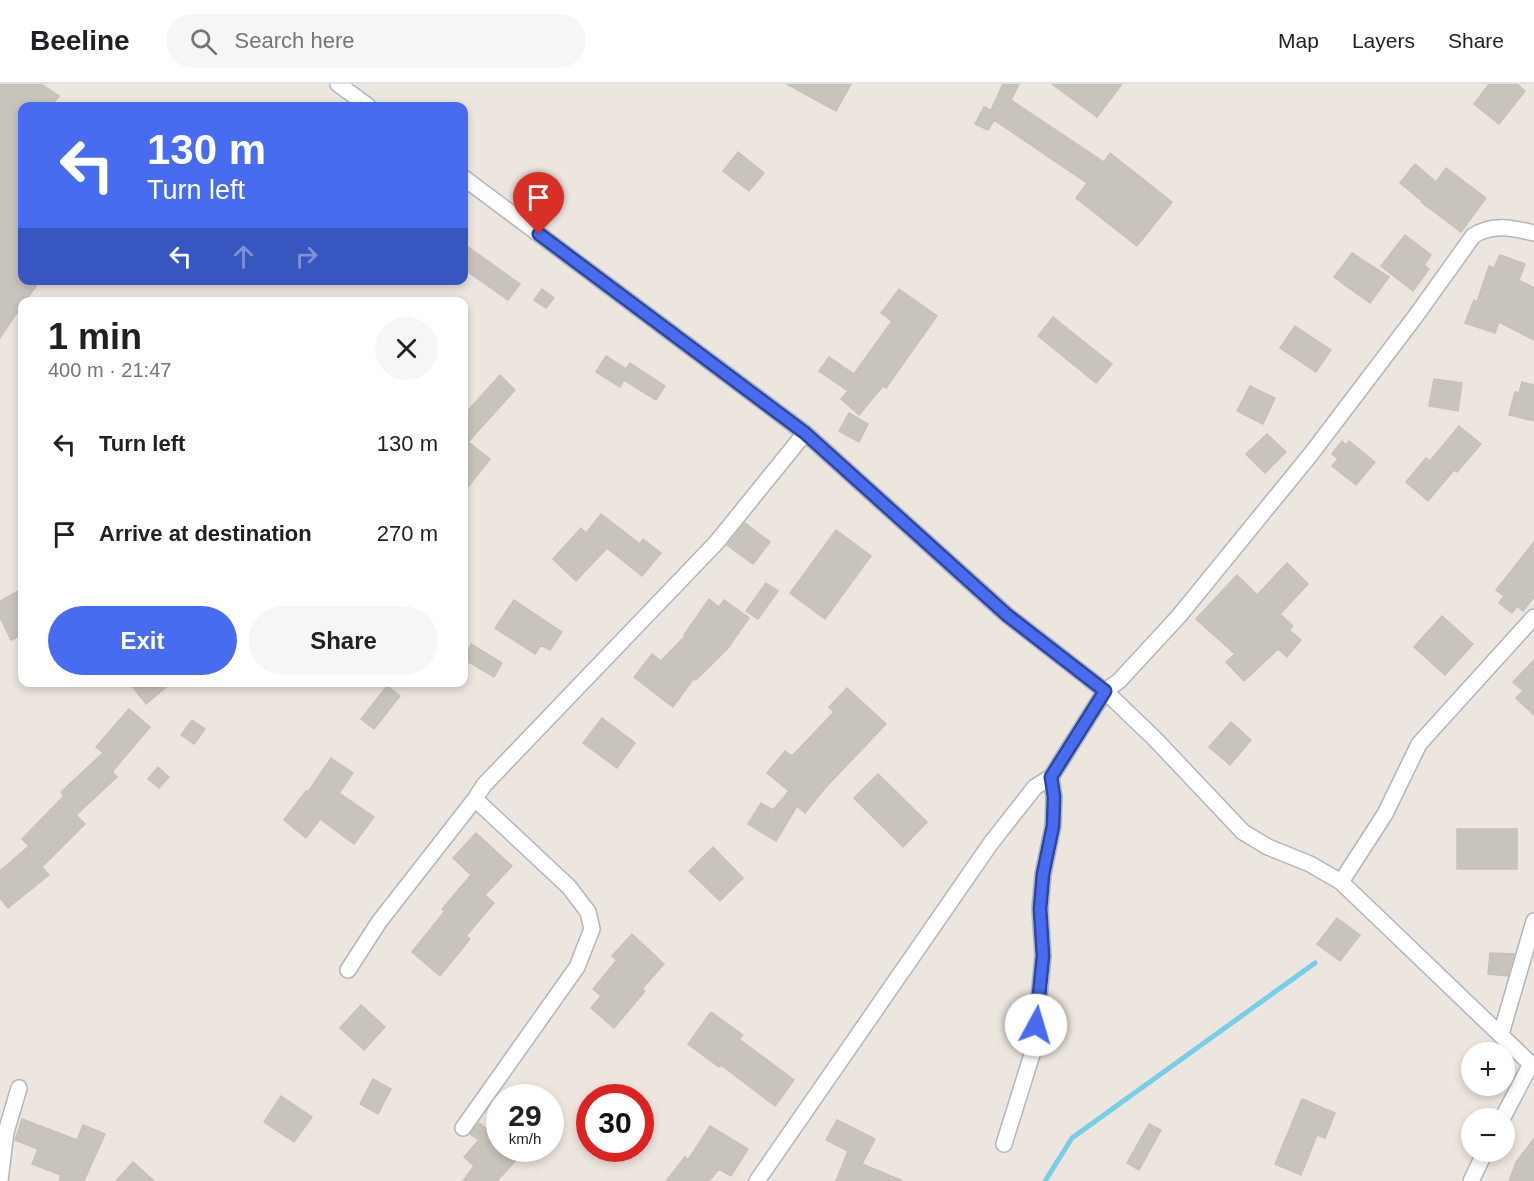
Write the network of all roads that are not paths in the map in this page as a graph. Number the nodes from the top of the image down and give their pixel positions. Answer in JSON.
{"nodes":[{"id":1,"x":338,"y":84,"type":"edge"},
{"id":2,"x":363,"y":102,"type":"edge"},
{"id":3,"x":468,"y":181,"type":"edge"},
{"id":4,"x":1534,"y":233,"type":"edge"},
{"id":5,"x":805,"y":433,"type":"junction"},
{"id":6,"x":1534,"y":617,"type":"edge"},
{"id":7,"x":1105,"y":691,"type":"junction"},
{"id":8,"x":1051,"y":777,"type":"junction"},
{"id":9,"x":475,"y":799,"type":"junction"},
{"id":10,"x":1341,"y":882,"type":"junction"},
{"id":11,"x":1534,"y":921,"type":"edge"},
{"id":12,"x":348,"y":970,"type":"dead end"},
{"id":13,"x":1501,"y":1034,"type":"junction"},
{"id":14,"x":1532,"y":1066,"type":"edge"},
{"id":15,"x":19,"y":1088,"type":"dead end"},
{"id":16,"x":1508,"y":1108,"type":"edge"},
{"id":17,"x":463,"y":1128,"type":"dead end"},
{"id":18,"x":1004,"y":1144,"type":"dead end"},
{"id":19,"x":1480,"y":1162,"type":"edge"},
{"id":20,"x":0,"y":1180,"type":"edge"},
{"id":21,"x":757,"y":1181,"type":"edge"},
{"id":22,"x":1471,"y":1181,"type":"edge"}],
"edges":[{"from":1,"to":2,"type":"street"},
{"from":3,"to":5,"type":"street"},
{"from":4,"to":7,"type":"street"},
{"from":5,"to":7,"type":"street"},
{"from":5,"to":9,"type":"street"},
{"from":6,"to":10,"type":"street"},
{"from":7,"to":8,"type":"street"},
{"from":7,"to":10,"type":"street"},
{"from":8,"to":18,"type":"street"},
{"from":8,"to":21,"type":"street"},
{"from":9,"to":12,"type":"street"},
{"from":9,"to":17,"type":"street"},
{"from":10,"to":13,"type":"street"},
{"from":11,"to":13,"type":"street"},
{"from":13,"to":14,"type":"street"},
{"from":14,"to":16,"type":"street"},
{"from":15,"to":20,"type":"street"},
{"from":19,"to":22,"type":"street"}]}
